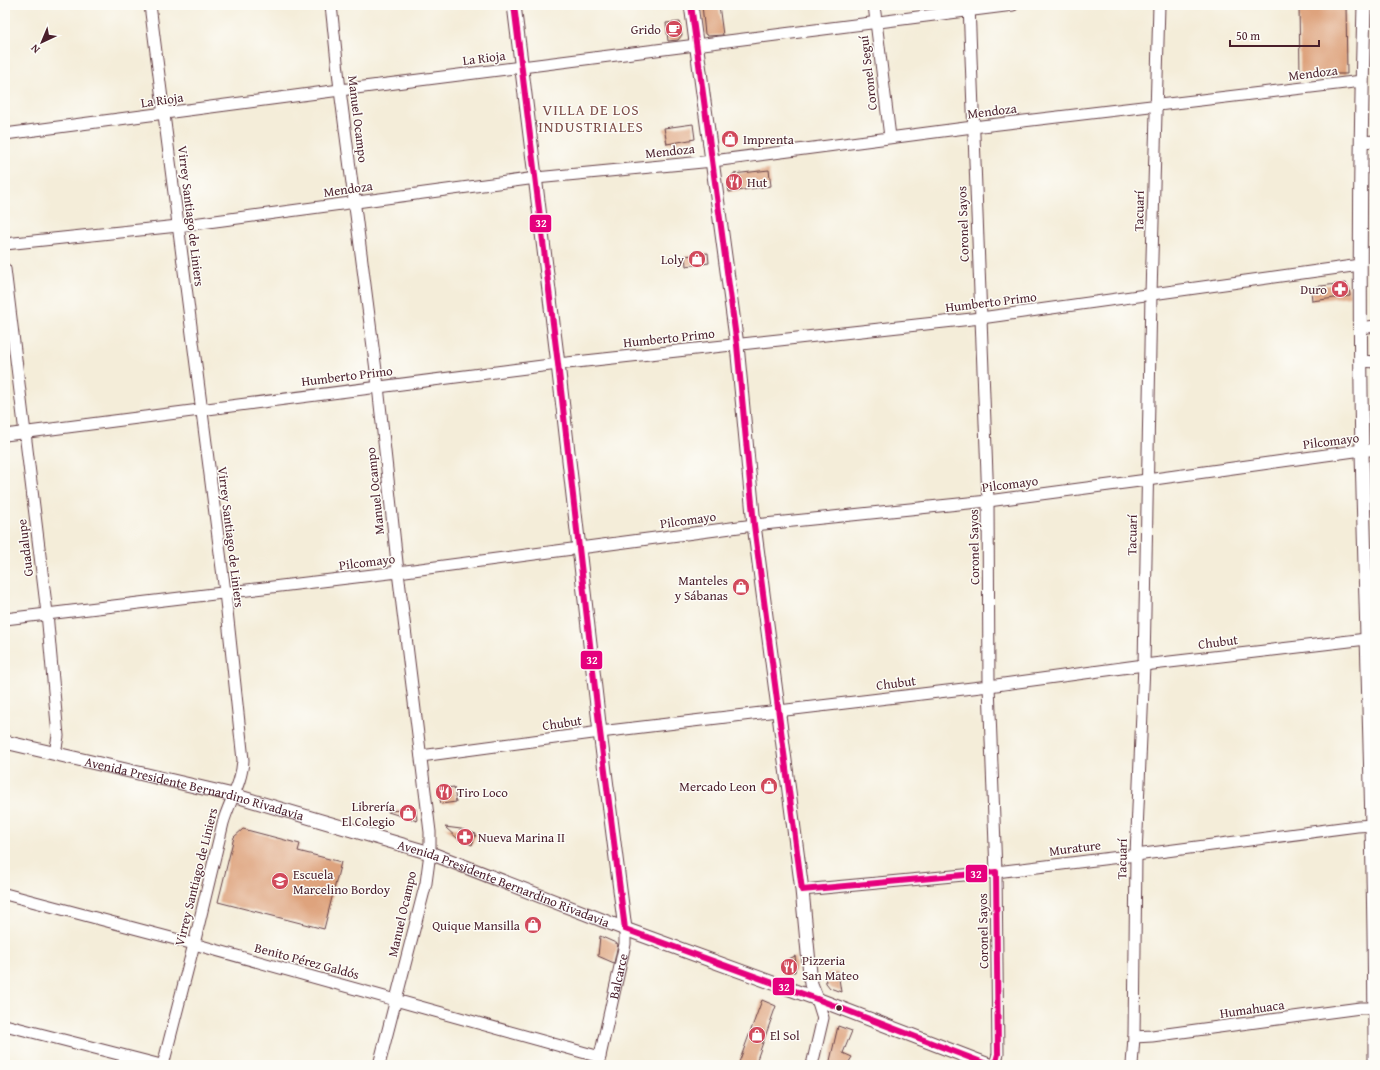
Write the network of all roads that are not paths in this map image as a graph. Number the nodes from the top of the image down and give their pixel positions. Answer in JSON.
{"nodes":[{"id":1,"x":150,"y":5,"type":"edge"},
{"id":2,"x":331,"y":5,"type":"edge"},
{"id":3,"x":514,"y":5,"type":"edge"},
{"id":4,"x":691,"y":5,"type":"edge"},
{"id":5,"x":874,"y":5,"type":"edge"},
{"id":6,"x":1013,"y":5,"type":"edge"},
{"id":7,"x":1159,"y":5,"type":"edge"},
{"id":8,"x":1364,"y":5,"type":"edge"},
{"id":9,"x":969,"y":8,"type":"edge"},
{"id":10,"x":876,"y":21,"type":"junction"},
{"id":11,"x":696,"y":44,"type":"junction"},
{"id":12,"x":523,"y":67,"type":"junction"},
{"id":13,"x":1362,"y":81,"type":"junction"},
{"id":14,"x":340,"y":90,"type":"junction"},
{"id":15,"x":1156,"y":105,"type":"junction"},
{"id":16,"x":164,"y":114,"type":"junction"},
{"id":17,"x":973,"y":127,"type":"junction"},
{"id":18,"x":5,"y":134,"type":"edge"},
{"id":19,"x":890,"y":138,"type":"junction"},
{"id":20,"x":1375,"y":141,"type":"edge"},
{"id":21,"x":1361,"y":142,"type":"junction"},
{"id":22,"x":713,"y":161,"type":"junction"},
{"id":23,"x":536,"y":178,"type":"junction"},
{"id":24,"x":354,"y":202,"type":"junction"},
{"id":25,"x":178,"y":226,"type":"junction"},
{"id":26,"x":5,"y":244,"type":"edge"},
{"id":27,"x":1360,"y":265,"type":"junction"},
{"id":28,"x":5,"y":269,"type":"edge"},
{"id":29,"x":1151,"y":294,"type":"junction"},
{"id":30,"x":981,"y":318,"type":"junction"},
{"id":31,"x":1375,"y":326,"type":"edge"},
{"id":32,"x":1361,"y":328,"type":"junction"},
{"id":33,"x":737,"y":345,"type":"junction"},
{"id":34,"x":1361,"y":361,"type":"junction"},
{"id":35,"x":1375,"y":362,"type":"edge"},
{"id":36,"x":558,"y":364,"type":"junction"},
{"id":37,"x":378,"y":386,"type":"junction"},
{"id":38,"x":201,"y":409,"type":"junction"},
{"id":39,"x":26,"y":432,"type":"junction"},
{"id":40,"x":5,"y":434,"type":"edge"},
{"id":41,"x":1368,"y":450,"type":"edge"},
{"id":42,"x":1147,"y":480,"type":"junction"},
{"id":43,"x":988,"y":501,"type":"junction"},
{"id":44,"x":754,"y":525,"type":"junction"},
{"id":45,"x":580,"y":548,"type":"junction"},
{"id":46,"x":398,"y":572,"type":"junction"},
{"id":47,"x":225,"y":592,"type":"junction"},
{"id":48,"x":47,"y":613,"type":"junction"},
{"id":49,"x":5,"y":619,"type":"edge"},
{"id":50,"x":1371,"y":639,"type":"edge"},
{"id":51,"x":1144,"y":664,"type":"junction"},
{"id":52,"x":989,"y":686,"type":"junction"},
{"id":53,"x":778,"y":712,"type":"junction"},
{"id":54,"x":600,"y":732,"type":"junction"},
{"id":55,"x":5,"y":742,"type":"edge"},
{"id":56,"x":55,"y":753,"type":"junction"},
{"id":57,"x":421,"y":756,"type":"junction"},
{"id":58,"x":233,"y":795,"type":"junction"},
{"id":59,"x":1373,"y":825,"type":"edge"},
{"id":60,"x":430,"y":853,"type":"junction"},
{"id":61,"x":1136,"y":855,"type":"junction"},
{"id":62,"x":996,"y":872,"type":"junction"},
{"id":63,"x":802,"y":890,"type":"junction"},
{"id":64,"x":5,"y":894,"type":"edge"},
{"id":65,"x":625,"y":929,"type":"junction"},
{"id":66,"x":194,"y":944,"type":"junction"},
{"id":67,"x":817,"y":999,"type":"junction"},
{"id":68,"x":396,"y":1000,"type":"junction"},
{"id":69,"x":1375,"y":1008,"type":"edge"},
{"id":70,"x":5,"y":1025,"type":"edge"},
{"id":71,"x":1134,"y":1037,"type":"junction"},
{"id":72,"x":599,"y":1061,"type":"edge"},
{"id":73,"x":162,"y":1065,"type":"edge"},
{"id":74,"x":379,"y":1065,"type":"edge"},
{"id":75,"x":812,"y":1065,"type":"edge"},
{"id":76,"x":989,"y":1065,"type":"edge"},
{"id":77,"x":995,"y":1065,"type":"edge"},
{"id":78,"x":1132,"y":1065,"type":"edge"},
{"id":79,"x":1375,"y":1065,"type":"edge"}],
"edges":[{"from":1,"to":16,"type":"street","name":"Virrey Santiago de Liniers"},
{"from":2,"to":14,"type":"street","name":"Manuel Ocampo"},
{"from":3,"to":12,"type":"street","name":"Balcarce"},
{"from":4,"to":11,"type":"street"},
{"from":5,"to":10,"type":"street","name":"Coronel Seguí"},
{"from":6,"to":9,"type":"street","name":"La Rioja"},
{"from":7,"to":15,"type":"street","name":"Tacuarí"},
{"from":8,"to":13,"type":"street"},
{"from":9,"to":10,"type":"street","name":"La Rioja"},
{"from":9,"to":17,"type":"street","name":"Coronel Sayos"},
{"from":10,"to":11,"type":"street","name":"La Rioja"},
{"from":10,"to":19,"type":"street","name":"Coronel Seguí"},
{"from":11,"to":12,"type":"street","name":"La Rioja"},
{"from":11,"to":22,"type":"street"},
{"from":12,"to":14,"type":"street","name":"La Rioja"},
{"from":12,"to":23,"type":"street","name":"Balcarce"},
{"from":13,"to":15,"type":"street","name":"Mendoza"},
{"from":13,"to":21,"type":"street"},
{"from":14,"to":16,"type":"street","name":"La Rioja"},
{"from":14,"to":24,"type":"street","name":"Manuel Ocampo"},
{"from":15,"to":17,"type":"street","name":"Mendoza"},
{"from":15,"to":29,"type":"street","name":"Tacuarí"},
{"from":16,"to":18,"type":"street","name":"La Rioja"},
{"from":16,"to":25,"type":"street","name":"Virrey Santiago de Liniers"},
{"from":17,"to":19,"type":"street","name":"Mendoza"},
{"from":17,"to":30,"type":"street","name":"Coronel Sayos"},
{"from":19,"to":22,"type":"street","name":"Mendoza"},
{"from":20,"to":21,"type":"street"},
{"from":21,"to":27,"type":"street"},
{"from":22,"to":23,"type":"street","name":"Mendoza"},
{"from":22,"to":33,"type":"street"},
{"from":23,"to":24,"type":"street","name":"Mendoza"},
{"from":23,"to":36,"type":"street","name":"Balcarce"},
{"from":24,"to":25,"type":"street","name":"Mendoza"},
{"from":24,"to":37,"type":"street","name":"Manuel Ocampo"},
{"from":25,"to":26,"type":"street","name":"Mendoza"},
{"from":25,"to":38,"type":"street","name":"Virrey Santiago de Liniers"},
{"from":27,"to":29,"type":"street","name":"Humberto Primo"},
{"from":27,"to":32,"type":"street"},
{"from":28,"to":39,"type":"street","name":"Guadalupe"},
{"from":29,"to":30,"type":"street","name":"Humberto Primo"},
{"from":29,"to":42,"type":"street","name":"Tacuarí"},
{"from":30,"to":33,"type":"street","name":"Humberto Primo"},
{"from":30,"to":43,"type":"street","name":"Coronel Sayos"},
{"from":31,"to":32,"type":"street"},
{"from":32,"to":34,"type":"street"},
{"from":33,"to":36,"type":"street","name":"Humberto Primo"},
{"from":33,"to":44,"type":"street"},
{"from":34,"to":35,"type":"street"},
{"from":34,"to":41,"type":"street"},
{"from":36,"to":37,"type":"street","name":"Humberto Primo"},
{"from":36,"to":45,"type":"street","name":"Balcarce"},
{"from":37,"to":38,"type":"street","name":"Humberto Primo"},
{"from":37,"to":46,"type":"street","name":"Manuel Ocampo"},
{"from":38,"to":39,"type":"street","name":"Humberto Primo"},
{"from":38,"to":47,"type":"street","name":"Virrey Santiago de Liniers"},
{"from":39,"to":40,"type":"street","name":"Humberto Primo"},
{"from":39,"to":48,"type":"street","name":"Guadalupe"},
{"from":41,"to":42,"type":"street","name":"Pilcomayo"},
{"from":41,"to":50,"type":"street"},
{"from":42,"to":43,"type":"street","name":"Pilcomayo"},
{"from":42,"to":51,"type":"street","name":"Tacuarí"},
{"from":43,"to":44,"type":"street","name":"Pilcomayo"},
{"from":43,"to":52,"type":"street","name":"Coronel Sayos"},
{"from":44,"to":45,"type":"street","name":"Pilcomayo"},
{"from":44,"to":53,"type":"street"},
{"from":45,"to":46,"type":"street","name":"Pilcomayo"},
{"from":45,"to":54,"type":"street","name":"Balcarce"},
{"from":46,"to":47,"type":"street","name":"Pilcomayo"},
{"from":46,"to":57,"type":"street","name":"Manuel Ocampo"},
{"from":47,"to":48,"type":"street","name":"Pilcomayo"},
{"from":47,"to":58,"type":"street","name":"Virrey Santiago de Liniers"},
{"from":48,"to":49,"type":"street","name":"Pilcomayo"},
{"from":48,"to":56,"type":"street","name":"Guadalupe"},
{"from":50,"to":51,"type":"street","name":"Chubut"},
{"from":50,"to":59,"type":"street"},
{"from":51,"to":52,"type":"street","name":"Chubut"},
{"from":51,"to":61,"type":"street","name":"Tacuarí"},
{"from":52,"to":53,"type":"street","name":"Chubut"},
{"from":52,"to":62,"type":"street","name":"Coronel Sayos"},
{"from":53,"to":54,"type":"street","name":"Chubut"},
{"from":53,"to":63,"type":"street"},
{"from":54,"to":57,"type":"street","name":"Chubut"},
{"from":54,"to":65,"type":"street","name":"Balcarce"},
{"from":55,"to":56,"type":"street","name":"Avenida Presidente Bernardino Rivadavia"},
{"from":56,"to":58,"type":"street","name":"Avenida Presidente Bernardino Rivadavia"},
{"from":57,"to":60,"type":"street","name":"Manuel Ocampo"},
{"from":58,"to":60,"type":"street","name":"Avenida Presidente Bernardino Rivadavia"},
{"from":58,"to":66,"type":"street","name":"Virrey Santiago de Liniers"},
{"from":59,"to":61,"type":"street","name":"Murature"},
{"from":59,"to":69,"type":"street"},
{"from":60,"to":65,"type":"street","name":"Avenida Presidente Bernardino Rivadavia"},
{"from":60,"to":68,"type":"street","name":"Manuel Ocampo"},
{"from":61,"to":62,"type":"street","name":"Murature"},
{"from":61,"to":71,"type":"street","name":"Tacuarí"},
{"from":62,"to":63,"type":"street","name":"Murature"},
{"from":62,"to":77,"type":"street","name":"Coronel Sayos"},
{"from":63,"to":67,"type":"street"},
{"from":64,"to":66,"type":"street","name":"Benito Pérez Galdós"},
{"from":65,"to":67,"type":"street","name":"Avenida Presidente Bernardino Rivadavia"},
{"from":65,"to":72,"type":"street","name":"Balcarce"},
{"from":66,"to":68,"type":"street","name":"Benito Pérez Galdós"},
{"from":66,"to":73,"type":"street","name":"Virrey Santiago de Liniers"},
{"from":67,"to":75,"type":"street"},
{"from":67,"to":76,"type":"street","name":"Avenida Presidente Bernardino Rivadavia"},
{"from":68,"to":72,"type":"street","name":"Benito Pérez Galdós"},
{"from":68,"to":74,"type":"street","name":"Manuel Ocampo"},
{"from":69,"to":71,"type":"street","name":"Humahuaca"},
{"from":69,"to":79,"type":"street"},
{"from":70,"to":73,"type":"street"},
{"from":71,"to":78,"type":"street","name":"Tacuarí"}]}
